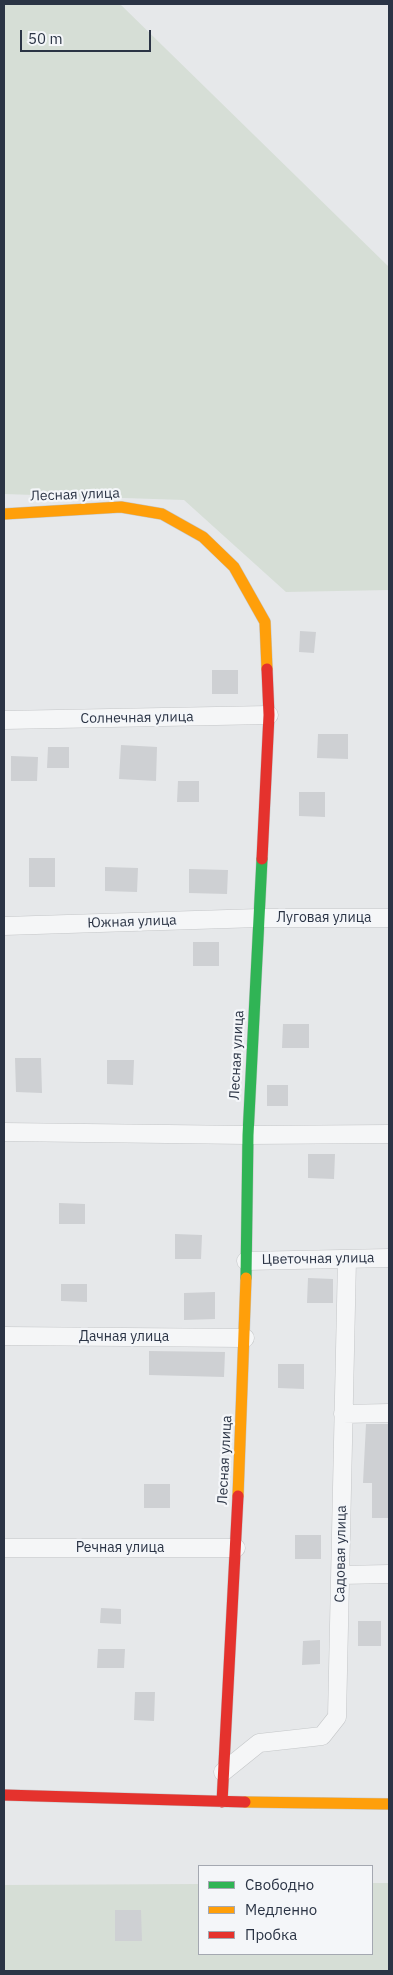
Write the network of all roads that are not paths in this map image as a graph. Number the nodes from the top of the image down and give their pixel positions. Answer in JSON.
{"nodes":[{"id":1,"x":4,"y":514,"type":"edge"},
{"id":2,"x":269,"y":715,"type":"junction"},
{"id":3,"x":4,"y":720,"type":"edge"},
{"id":4,"x":259,"y":918,"type":"junction"},
{"id":5,"x":389,"y":918,"type":"edge"},
{"id":6,"x":4,"y":926,"type":"edge"},
{"id":7,"x":4,"y":1132,"type":"edge"},
{"id":8,"x":389,"y":1134,"type":"edge"},
{"id":9,"x":248,"y":1135,"type":"junction"},
{"id":10,"x":347,"y":1258,"type":"junction"},
{"id":11,"x":389,"y":1258,"type":"edge"},
{"id":12,"x":246,"y":1261,"type":"junction"},
{"id":13,"x":4,"y":1336,"type":"edge"},
{"id":14,"x":245,"y":1338,"type":"junction"},
{"id":15,"x":389,"y":1413,"type":"edge"},
{"id":16,"x":343,"y":1414,"type":"junction"},
{"id":17,"x":4,"y":1548,"type":"edge"},
{"id":18,"x":236,"y":1548,"type":"junction"},
{"id":19,"x":389,"y":1574,"type":"edge"},
{"id":20,"x":341,"y":1575,"type":"junction"},
{"id":21,"x":223,"y":1772,"type":"junction"},
{"id":22,"x":4,"y":1795,"type":"edge"},
{"id":23,"x":222,"y":1802,"type":"junction"},
{"id":24,"x":389,"y":1804,"type":"edge"}],
"edges":[{"from":1,"to":2,"type":"street","name":"Лесная улица"},
{"from":2,"to":3,"type":"street","name":"Солнечная улица"},
{"from":2,"to":4,"type":"street","name":"Лесная улица"},
{"from":4,"to":5,"type":"street","name":"Луговая улица"},
{"from":4,"to":6,"type":"street","name":"Южная улица"},
{"from":4,"to":9,"type":"street","name":"Лесная улица"},
{"from":7,"to":9,"type":"street"},
{"from":8,"to":9,"type":"street"},
{"from":9,"to":12,"type":"street","name":"Лесная улица"},
{"from":10,"to":11,"type":"street","name":"Цветочная улица"},
{"from":10,"to":12,"type":"street","name":"Цветочная улица"},
{"from":10,"to":16,"type":"street","name":"Садовая улица"},
{"from":12,"to":14,"type":"street","name":"Лесная улица"},
{"from":13,"to":14,"type":"street","name":"Дачная улица"},
{"from":14,"to":18,"type":"street","name":"Лесная улица"},
{"from":15,"to":16,"type":"street"},
{"from":16,"to":20,"type":"street","name":"Садовая улица"},
{"from":17,"to":18,"type":"street","name":"Речная улица"},
{"from":18,"to":21,"type":"street","name":"Лесная улица"},
{"from":19,"to":20,"type":"street"},
{"from":20,"to":21,"type":"street","name":"Садовая улица"},
{"from":21,"to":23,"type":"street","name":"Лесная улица"},
{"from":22,"to":23,"type":"street"},
{"from":23,"to":24,"type":"street"}]}
